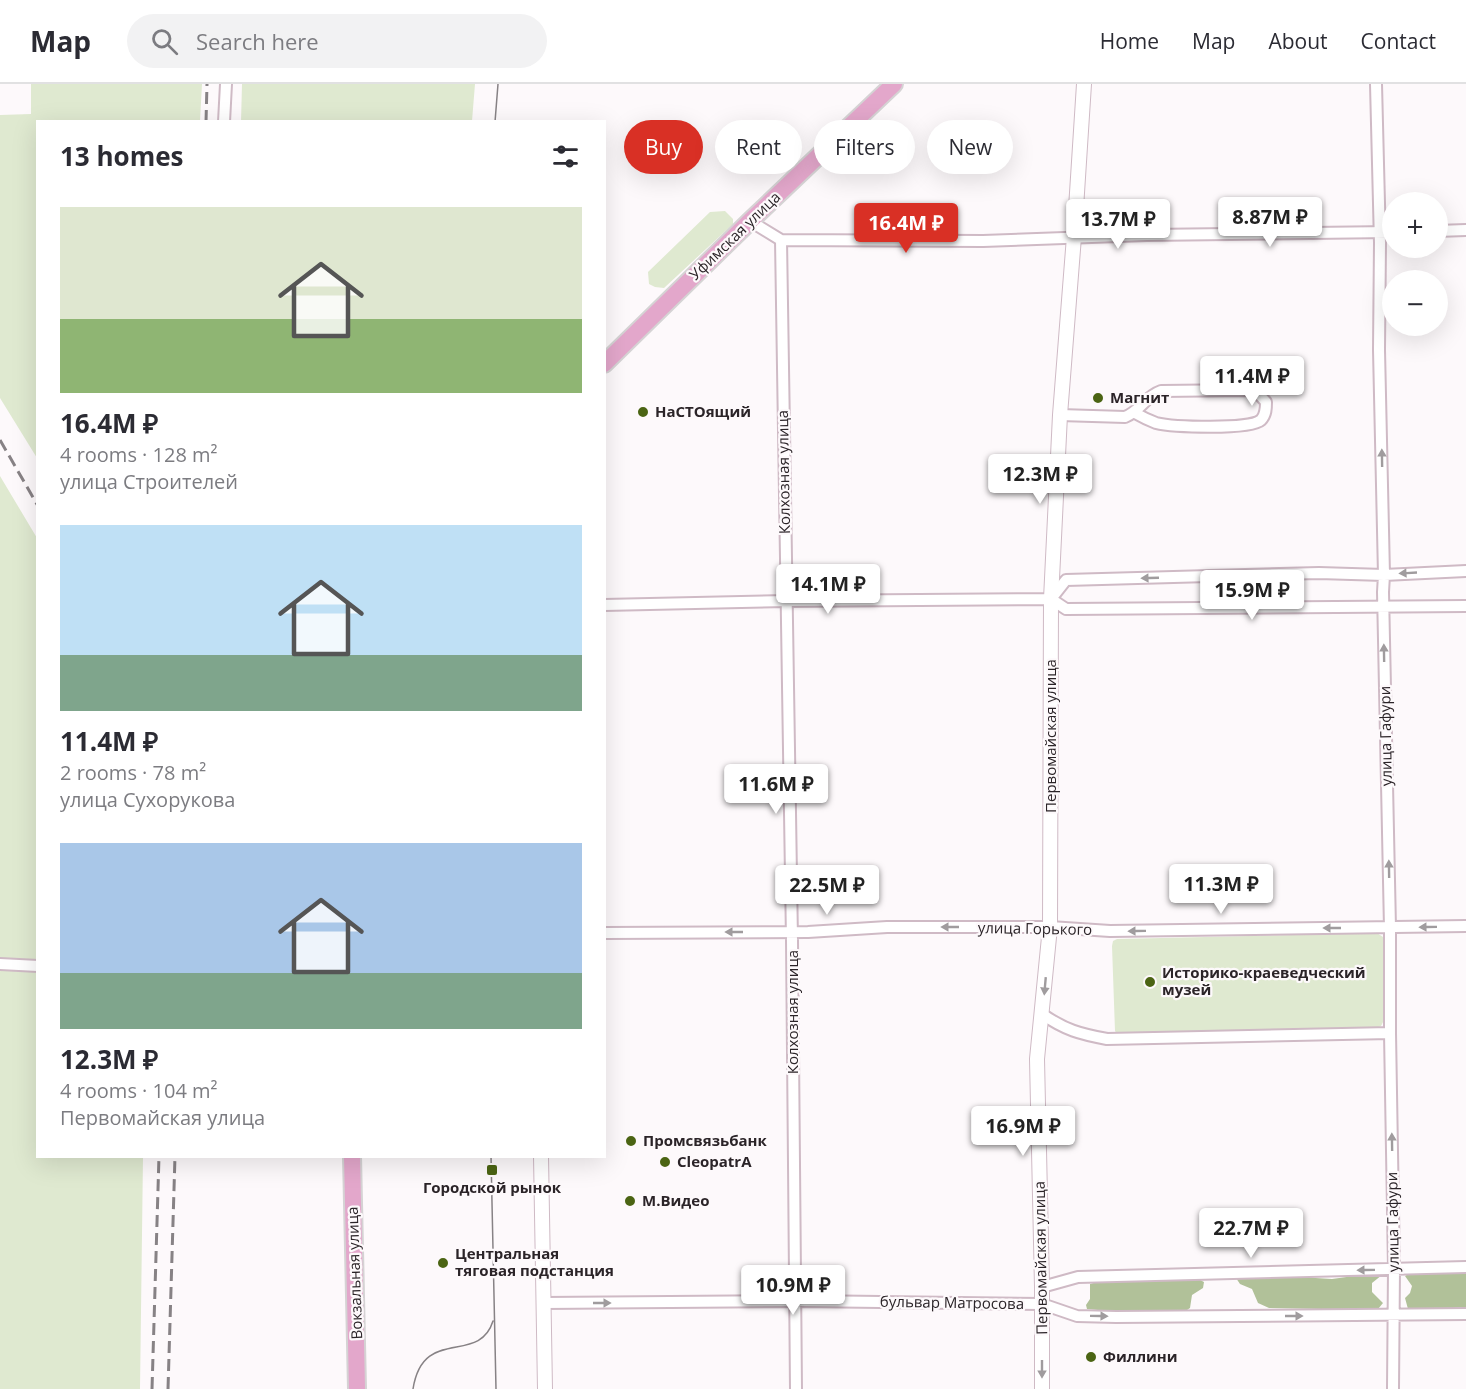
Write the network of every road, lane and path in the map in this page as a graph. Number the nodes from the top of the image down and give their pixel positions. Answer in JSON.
{"nodes":[{"id":1,"x":226,"y":84,"type":"edge"},
{"id":2,"x":894,"y":84,"type":"edge"},
{"id":3,"x":1084,"y":84,"type":"edge"},
{"id":4,"x":1376,"y":84,"type":"edge"},
{"id":5,"x":224,"y":120,"type":"edge"},
{"id":6,"x":750,"y":221,"type":"junction"},
{"id":7,"x":1466,"y":230,"type":"edge"},
{"id":8,"x":1448,"y":231,"type":"edge"},
{"id":9,"x":1380,"y":232,"type":"junction"},
{"id":10,"x":1074,"y":238,"type":"junction"},
{"id":11,"x":781,"y":240,"type":"junction"},
{"id":12,"x":606,"y":362,"type":"edge"},
{"id":13,"x":1135,"y":413,"type":"junction"},
{"id":14,"x":1060,"y":415,"type":"junction"},
{"id":15,"x":1466,"y":571,"type":"edge"},
{"id":16,"x":1384,"y":574,"type":"junction"},
{"id":17,"x":1051,"y":599,"type":"junction"},
{"id":18,"x":787,"y":601,"type":"junction"},
{"id":19,"x":606,"y":605,"type":"edge"},
{"id":20,"x":1383,"y":606,"type":"junction"},
{"id":21,"x":1466,"y":606,"type":"edge"},
{"id":22,"x":1466,"y":926,"type":"edge"},
{"id":23,"x":1050,"y":927,"type":"junction"},
{"id":24,"x":1390,"y":928,"type":"junction"},
{"id":25,"x":791,"y":932,"type":"junction"},
{"id":26,"x":606,"y":933,"type":"edge"},
{"id":27,"x":0,"y":964,"type":"edge"},
{"id":28,"x":36,"y":966,"type":"edge"},
{"id":29,"x":1042,"y":1014,"type":"junction"},
{"id":30,"x":1390,"y":1033,"type":"junction"},
{"id":31,"x":352,"y":1158,"type":"edge"},
{"id":32,"x":541,"y":1158,"type":"edge"},
{"id":33,"x":1466,"y":1267,"type":"edge"},
{"id":34,"x":1394,"y":1269,"type":"junction"},
{"id":35,"x":1042,"y":1287,"type":"junction"},
{"id":36,"x":795,"y":1301,"type":"junction"},
{"id":37,"x":544,"y":1303,"type":"junction"},
{"id":38,"x":1042,"y":1304,"type":"junction"},
{"id":39,"x":1466,"y":1314,"type":"edge"},
{"id":40,"x":1393,"y":1316,"type":"junction"},
{"id":41,"x":357,"y":1389,"type":"edge"},
{"id":42,"x":544,"y":1389,"type":"edge"},
{"id":43,"x":796,"y":1389,"type":"edge"},
{"id":44,"x":1042,"y":1389,"type":"edge"},
{"id":45,"x":1393,"y":1389,"type":"edge"}],
"edges":[{"from":1,"to":5,"type":"street"},
{"from":2,"to":6,"type":"main road","name":"Уфимская улица"},
{"from":3,"to":10,"type":"street","name":"Первомайская улица"},
{"from":4,"to":9,"type":"street","name":"улица Гафури"},
{"from":6,"to":11,"type":"street"},
{"from":6,"to":12,"type":"main road","name":"Уфимская улица"},
{"from":7,"to":8,"type":"street"},
{"from":9,"to":10,"type":"street"},
{"from":16,"to":9,"type":"street","name":"улица Гафури","one_way":true},
{"from":10,"to":11,"type":"street"},
{"from":10,"to":14,"type":"street","name":"Первомайская улица"},
{"from":11,"to":18,"type":"street","name":"Колхозная улица"},
{"from":13,"to":13,"type":"street"},
{"from":13,"to":14,"type":"street"},
{"from":14,"to":17,"type":"street","name":"Первомайская улица"},
{"from":15,"to":16,"type":"street","one_way":true},
{"from":16,"to":17,"type":"street","one_way":true},
{"from":16,"to":20,"type":"street","name":"улица Гафури"},
{"from":17,"to":18,"type":"street"},
{"from":17,"to":20,"type":"street"},
{"from":17,"to":23,"type":"street","name":"Первомайская улица"},
{"from":18,"to":19,"type":"street"},
{"from":18,"to":25,"type":"street","name":"Колхозная улица"},
{"from":20,"to":21,"type":"street"},
{"from":24,"to":20,"type":"street","name":"улица Гафури","one_way":true},
{"from":22,"to":24,"type":"street","name":"улица Горького","one_way":true},
{"from":24,"to":23,"type":"street","name":"улица Горького","one_way":true},
{"from":23,"to":25,"type":"street","name":"улица Горького","one_way":true},
{"from":23,"to":29,"type":"street","name":"Первомайская улица","one_way":true},
{"from":24,"to":30,"type":"street","name":"улица Гафури"},
{"from":25,"to":26,"type":"street","name":"улица Горького","one_way":true},
{"from":25,"to":36,"type":"street","name":"Колхозная улица"},
{"from":27,"to":28,"type":"street"},
{"from":29,"to":30,"type":"street"},
{"from":29,"to":35,"type":"street","name":"Первомайская улица"},
{"from":34,"to":30,"type":"street","name":"улица Гафури","one_way":true},
{"from":31,"to":41,"type":"main road","name":"Вокзальная улица"},
{"from":32,"to":37,"type":"street"},
{"from":33,"to":34,"type":"street","name":"бульвар Матросова"},
{"from":34,"to":35,"type":"street","name":"бульвар Матросова","one_way":true},
{"from":34,"to":40,"type":"street","name":"улица Гафури"},
{"from":35,"to":38,"type":"street","name":"Первомайская улица"},
{"from":37,"to":36,"type":"street","name":"бульвар Матросова","one_way":true},
{"from":36,"to":38,"type":"street","name":"бульвар Матросова"},
{"from":36,"to":43,"type":"street","name":"Колхозная улица"},
{"from":37,"to":42,"type":"street"},
{"from":38,"to":40,"type":"street","name":"бульвар Матросова","one_way":true},
{"from":38,"to":44,"type":"street","name":"Первомайская улица","one_way":true},
{"from":39,"to":40,"type":"street","name":"бульвар Матросова"},
{"from":40,"to":45,"type":"street","name":"улица Гафури"}]}
